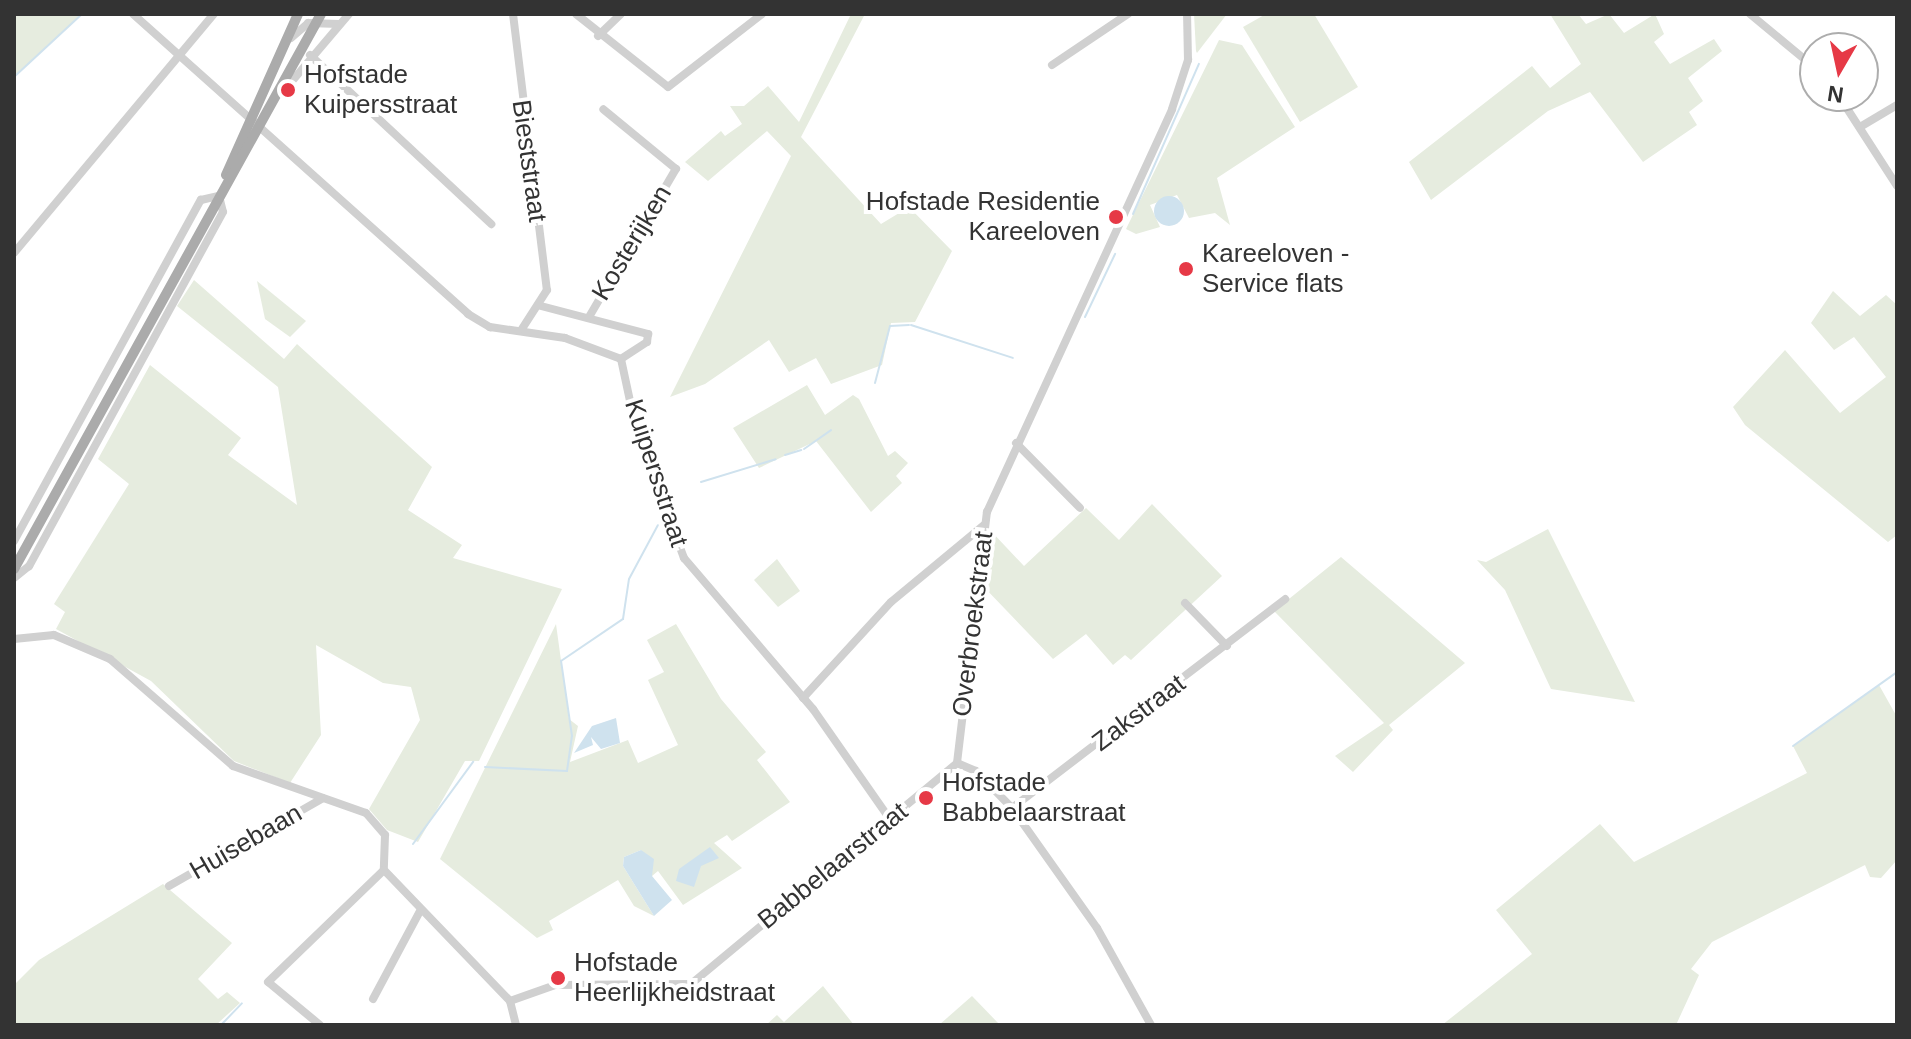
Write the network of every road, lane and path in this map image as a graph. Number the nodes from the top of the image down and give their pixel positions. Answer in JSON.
{"nodes":[{"id":1,"x":133,"y":14,"type":"edge"},
{"id":2,"x":214,"y":14,"type":"edge"},
{"id":3,"x":298,"y":14,"type":"edge"},
{"id":4,"x":349,"y":14,"type":"edge"},
{"id":5,"x":513,"y":14,"type":"edge"},
{"id":6,"x":576,"y":14,"type":"edge"},
{"id":7,"x":621,"y":14,"type":"edge"},
{"id":8,"x":762,"y":14,"type":"edge"},
{"id":9,"x":1128,"y":14,"type":"edge"},
{"id":10,"x":1187,"y":14,"type":"edge"},
{"id":11,"x":1750,"y":14,"type":"edge"},
{"id":12,"x":319,"y":18,"type":"edge"},
{"id":13,"x":339,"y":24,"type":"junction"},
{"id":14,"x":598,"y":36,"type":"junction"},
{"id":15,"x":288,"y":42,"type":"junction"},
{"id":16,"x":310,"y":55,"type":"junction"},
{"id":17,"x":1799,"y":55,"type":"edge"},
{"id":18,"x":182,"y":61,"type":"junction"},
{"id":19,"x":1052,"y":65,"type":"dead end"},
{"id":20,"x":1897,"y":105,"type":"edge"},
{"id":21,"x":603,"y":109,"type":"dead end"},
{"id":22,"x":267,"y":110,"type":"junction"},
{"id":23,"x":1850,"y":112,"type":"edge"},
{"id":24,"x":251,"y":114,"type":"junction"},
{"id":25,"x":260,"y":122,"type":"junction"},
{"id":26,"x":1860,"y":127,"type":"junction"},
{"id":27,"x":1897,"y":186,"type":"edge"},
{"id":28,"x":219,"y":196,"type":"junction"},
{"id":29,"x":491,"y":224,"type":"dead end"},
{"id":30,"x":14,"y":253,"type":"edge"},
{"id":31,"x":541,"y":306,"type":"junction"},
{"id":32,"x":589,"y":317,"type":"junction"},
{"id":33,"x":522,"y":329,"type":"junction"},
{"id":34,"x":621,"y":359,"type":"junction"},
{"id":35,"x":125,"y":366,"type":"junction"},
{"id":36,"x":137,"y":368,"type":"junction"},
{"id":37,"x":1016,"y":443,"type":"junction"},
{"id":38,"x":1080,"y":508,"type":"dead end"},
{"id":39,"x":984,"y":525,"type":"junction"},
{"id":40,"x":14,"y":541,"type":"edge"},
{"id":41,"x":14,"y":569,"type":"edge"},
{"id":42,"x":14,"y":578,"type":"edge"},
{"id":43,"x":1285,"y":599,"type":"dead end"},
{"id":44,"x":1185,"y":603,"type":"dead end"},
{"id":45,"x":14,"y":639,"type":"edge"},
{"id":46,"x":1227,"y":646,"type":"junction"},
{"id":47,"x":803,"y":698,"type":"junction"},
{"id":48,"x":957,"y":763,"type":"junction"},
{"id":49,"x":323,"y":798,"type":"junction"},
{"id":50,"x":1012,"y":808,"type":"junction"},
{"id":51,"x":889,"y":818,"type":"junction"},
{"id":52,"x":384,"y":870,"type":"junction"},
{"id":53,"x":169,"y":886,"type":"dead end"},
{"id":54,"x":420,"y":911,"type":"junction"},
{"id":55,"x":373,"y":999,"type":"dead end"},
{"id":56,"x":510,"y":1001,"type":"junction"},
{"id":57,"x":320,"y":1025,"type":"edge"},
{"id":58,"x":516,"y":1025,"type":"edge"},
{"id":59,"x":1151,"y":1025,"type":"edge"}],
"edges":[{"from":1,"to":18,"type":"street"},
{"from":2,"to":18,"type":"street"},
{"from":3,"to":15,"type":"main road"},
{"from":4,"to":13,"type":"street"},
{"from":5,"to":31,"type":"street","name":"Bieststraat"},
{"from":6,"to":14,"type":"street"},
{"from":7,"to":14,"type":"street"},
{"from":8,"to":14,"type":"street"},
{"from":9,"to":19,"type":"street"},
{"from":10,"to":37,"type":"street","name":"Overbroekstraat"},
{"from":11,"to":17,"type":"street"},
{"from":12,"to":13,"type":"street"},
{"from":12,"to":15,"type":"street"},
{"from":12,"to":22,"type":"main road"},
{"from":13,"to":16,"type":"street"},
{"from":15,"to":24,"type":"main road"},
{"from":16,"to":22,"type":"street"},
{"from":16,"to":29,"type":"street"},
{"from":18,"to":24,"type":"street"},
{"from":18,"to":30,"type":"street"},
{"from":20,"to":26,"type":"street"},
{"from":21,"to":32,"type":"street","name":"Kosterijken"},
{"from":22,"to":25,"type":"main road"},
{"from":23,"to":26,"type":"street"},
{"from":24,"to":25,"type":"street"},
{"from":24,"to":28,"type":"main road"},
{"from":25,"to":28,"type":"main road"},
{"from":25,"to":33,"type":"street"},
{"from":26,"to":27,"type":"street"},
{"from":28,"to":35,"type":"main road"},
{"from":28,"to":36,"type":"street"},
{"from":28,"to":40,"type":"street"},
{"from":31,"to":32,"type":"street"},
{"from":31,"to":33,"type":"street"},
{"from":32,"to":34,"type":"street"},
{"from":33,"to":34,"type":"street"},
{"from":34,"to":47,"type":"street","name":"Kuipersstraat"},
{"from":35,"to":36,"type":"street"},
{"from":35,"to":41,"type":"main road"},
{"from":36,"to":42,"type":"street"},
{"from":37,"to":38,"type":"street"},
{"from":37,"to":39,"type":"street","name":"Overbroekstraat"},
{"from":39,"to":47,"type":"street"},
{"from":39,"to":48,"type":"street","name":"Overbroekstraat"},
{"from":43,"to":46,"type":"street","name":"Zakstraat"},
{"from":44,"to":46,"type":"street"},
{"from":45,"to":49,"type":"street"},
{"from":46,"to":50,"type":"street","name":"Zakstraat"},
{"from":47,"to":51,"type":"street","name":"Kuipersstraat"},
{"from":48,"to":50,"type":"street"},
{"from":48,"to":51,"type":"street","name":"Babbelaarstraat"},
{"from":49,"to":52,"type":"street"},
{"from":49,"to":53,"type":"street","name":"Huisebaan"},
{"from":50,"to":59,"type":"street"},
{"from":51,"to":56,"type":"street","name":"Babbelaarstraat"},
{"from":52,"to":54,"type":"street"},
{"from":52,"to":57,"type":"street"},
{"from":54,"to":55,"type":"street"},
{"from":54,"to":56,"type":"street"},
{"from":56,"to":58,"type":"street"}]}
